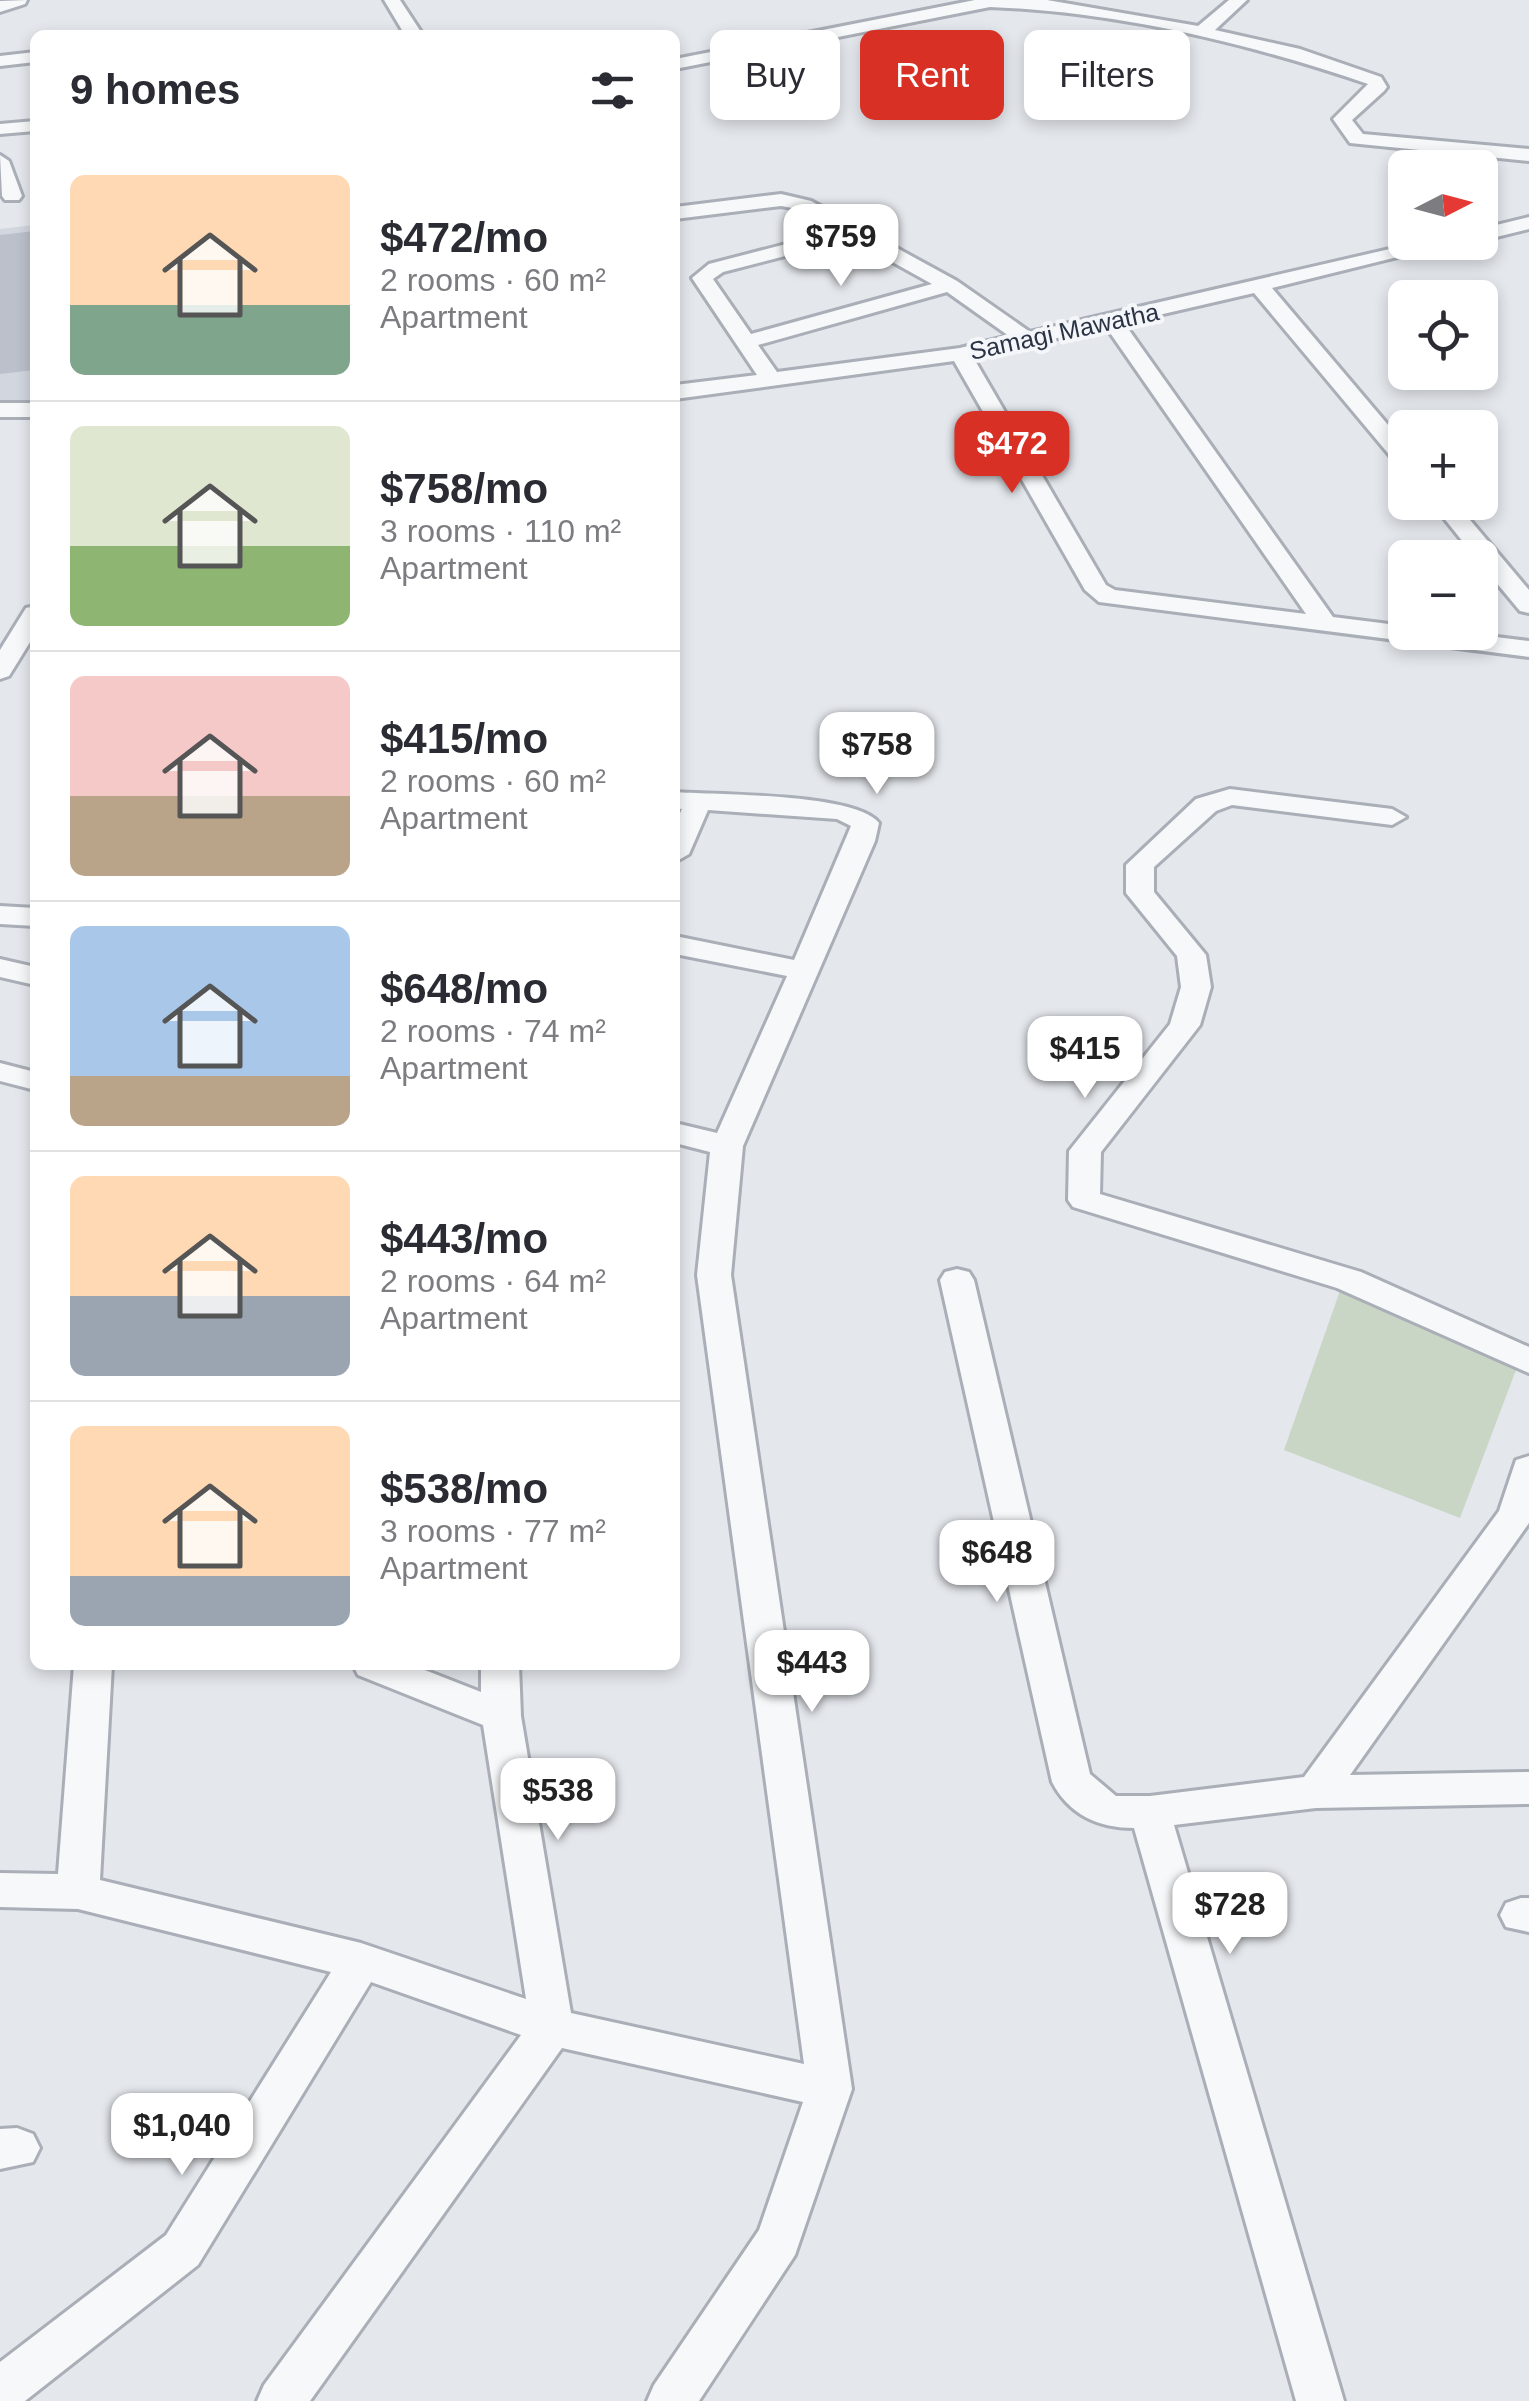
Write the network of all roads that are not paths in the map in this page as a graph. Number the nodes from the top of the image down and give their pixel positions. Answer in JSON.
{"nodes":[{"id":1,"x":19,"y":0,"type":"edge"},
{"id":2,"x":392,"y":0,"type":"edge"},
{"id":3,"x":1239,"y":0,"type":"edge"},
{"id":4,"x":0,"y":7,"type":"edge"},
{"id":5,"x":411,"y":30,"type":"edge"},
{"id":6,"x":1202,"y":32,"type":"junction"},
{"id":7,"x":30,"y":58,"type":"edge"},
{"id":8,"x":0,"y":61,"type":"edge"},
{"id":9,"x":680,"y":63,"type":"edge"},
{"id":10,"x":30,"y":126,"type":"edge"},
{"id":11,"x":0,"y":129,"type":"edge"},
{"id":12,"x":1529,"y":155,"type":"edge"},
{"id":13,"x":0,"y":162,"type":"edge"},
{"id":14,"x":6,"y":197,"type":"edge"},
{"id":15,"x":680,"y":212,"type":"edge"},
{"id":16,"x":1529,"y":223,"type":"edge"},
{"id":17,"x":1498,"y":231,"type":"edge"},
{"id":18,"x":854,"y":232,"type":"junction"},
{"id":19,"x":1388,"y":257,"type":"edge"},
{"id":20,"x":950,"y":285,"type":"junction"},
{"id":21,"x":1261,"y":288,"type":"junction"},
{"id":22,"x":1112,"y":322,"type":"junction"},
{"id":23,"x":1027,"y":339,"type":"junction"},
{"id":24,"x":746,"y":342,"type":"junction"},
{"id":25,"x":960,"y":354,"type":"junction"},
{"id":26,"x":772,"y":380,"type":"junction"},
{"id":27,"x":680,"y":391,"type":"edge"},
{"id":28,"x":0,"y":410,"type":"edge"},
{"id":29,"x":30,"y":410,"type":"edge"},
{"id":30,"x":1388,"y":438,"type":"edge"},
{"id":31,"x":1458,"y":520,"type":"edge"},
{"id":32,"x":1524,"y":594,"type":"edge"},
{"id":33,"x":30,"y":621,"type":"edge"},
{"id":34,"x":1326,"y":625,"type":"junction"},
{"id":35,"x":1529,"y":650,"type":"edge"},
{"id":36,"x":0,"y":671,"type":"edge"},
{"id":37,"x":687,"y":801,"type":"edge"},
{"id":38,"x":1392,"y":817,"type":"dead end"},
{"id":39,"x":680,"y":832,"type":"edge"},
{"id":40,"x":0,"y":914,"type":"edge"},
{"id":41,"x":30,"y":917,"type":"edge"},
{"id":42,"x":680,"y":947,"type":"edge"},
{"id":43,"x":0,"y":968,"type":"edge"},
{"id":44,"x":805,"y":971,"type":"junction"},
{"id":45,"x":30,"y":975,"type":"edge"},
{"id":46,"x":0,"y":1072,"type":"edge"},
{"id":47,"x":30,"y":1080,"type":"edge"},
{"id":48,"x":680,"y":1134,"type":"edge"},
{"id":49,"x":728,"y":1146,"type":"junction"},
{"id":50,"x":958,"y":1280,"type":"dead end"},
{"id":51,"x":1529,"y":1361,"type":"edge"},
{"id":52,"x":1529,"y":1470,"type":"edge"},
{"id":53,"x":93,"y":1670,"type":"edge"},
{"id":54,"x":385,"y":1670,"type":"edge"},
{"id":55,"x":500,"y":1670,"type":"edge"},
{"id":56,"x":502,"y":1716,"type":"junction"},
{"id":57,"x":1529,"y":1788,"type":"edge"},
{"id":58,"x":1316,"y":1792,"type":"junction"},
{"id":59,"x":1150,"y":1812,"type":"junction"},
{"id":60,"x":0,"y":1890,"type":"edge"},
{"id":61,"x":78,"y":1892,"type":"junction"},
{"id":62,"x":361,"y":1962,"type":"junction"},
{"id":63,"x":552,"y":2027,"type":"junction"},
{"id":64,"x":830,"y":2088,"type":"junction"},
{"id":65,"x":0,"y":2391,"type":"edge"},
{"id":66,"x":281,"y":2401,"type":"edge"},
{"id":67,"x":671,"y":2401,"type":"edge"},
{"id":68,"x":1320,"y":2401,"type":"edge"}],
"edges":[{"from":1,"to":4,"type":"street"},
{"from":2,"to":5,"type":"street"},
{"from":3,"to":6,"type":"street"},
{"from":6,"to":9,"type":"street"},
{"from":6,"to":12,"type":"street"},
{"from":7,"to":8,"type":"street"},
{"from":10,"to":11,"type":"street"},
{"from":13,"to":14,"type":"street"},
{"from":15,"to":18,"type":"street"},
{"from":16,"to":17,"type":"street"},
{"from":18,"to":20,"type":"street"},
{"from":18,"to":24,"type":"street"},
{"from":19,"to":21,"type":"street","name":"Samagi Mawatha"},
{"from":20,"to":23,"type":"street"},
{"from":20,"to":24,"type":"street"},
{"from":21,"to":22,"type":"street","name":"Samagi Mawatha"},
{"from":21,"to":30,"type":"street"},
{"from":22,"to":23,"type":"street","name":"Samagi Mawatha"},
{"from":22,"to":34,"type":"street"},
{"from":23,"to":25,"type":"street","name":"Samagi Mawatha"},
{"from":24,"to":26,"type":"street"},
{"from":25,"to":26,"type":"street","name":"Samagi Mawatha"},
{"from":25,"to":34,"type":"street"},
{"from":26,"to":27,"type":"street","name":"Samagi Mawatha"},
{"from":28,"to":29,"type":"street"},
{"from":31,"to":32,"type":"street"},
{"from":33,"to":36,"type":"street"},
{"from":34,"to":35,"type":"street"},
{"from":37,"to":39,"type":"street"},
{"from":37,"to":44,"type":"street"},
{"from":38,"to":51,"type":"street"},
{"from":40,"to":41,"type":"street"},
{"from":42,"to":44,"type":"street"},
{"from":43,"to":45,"type":"street"},
{"from":44,"to":49,"type":"street"},
{"from":46,"to":47,"type":"street"},
{"from":48,"to":49,"type":"street"},
{"from":49,"to":64,"type":"street"},
{"from":50,"to":59,"type":"street"},
{"from":52,"to":58,"type":"street"},
{"from":53,"to":61,"type":"street"},
{"from":54,"to":56,"type":"street"},
{"from":55,"to":56,"type":"street"},
{"from":56,"to":63,"type":"street"},
{"from":57,"to":58,"type":"street"},
{"from":58,"to":59,"type":"street"},
{"from":59,"to":68,"type":"street"},
{"from":60,"to":61,"type":"street"},
{"from":61,"to":62,"type":"street"},
{"from":62,"to":63,"type":"street"},
{"from":62,"to":65,"type":"street"},
{"from":63,"to":64,"type":"street"},
{"from":63,"to":66,"type":"street"},
{"from":64,"to":67,"type":"street"}]}
